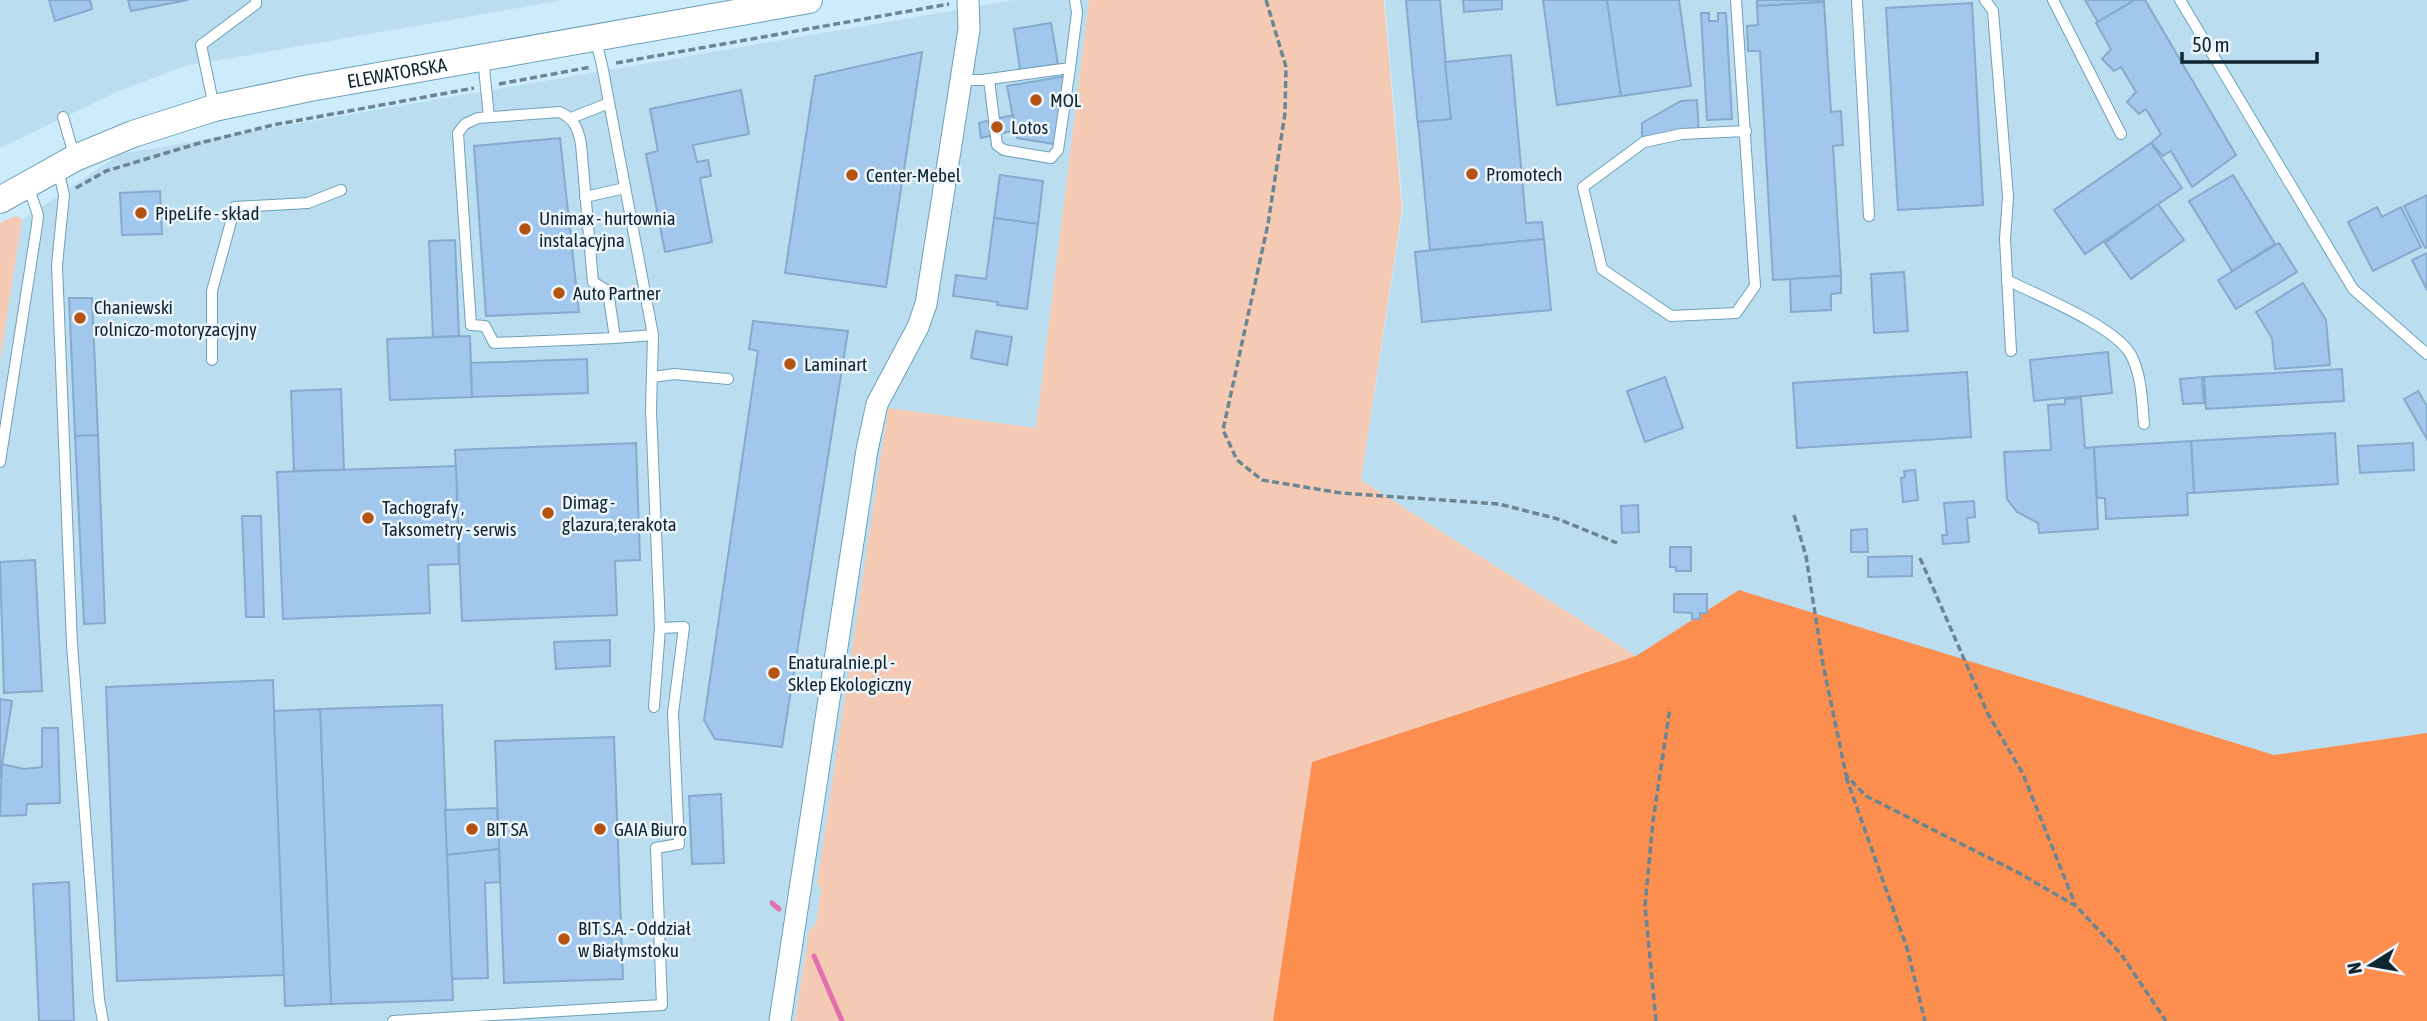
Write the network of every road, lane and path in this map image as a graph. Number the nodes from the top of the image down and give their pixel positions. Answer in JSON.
{"nodes":[{"id":1,"x":256,"y":0,"type":"edge"},
{"id":2,"x":809,"y":0,"type":"edge"},
{"id":3,"x":968,"y":0,"type":"edge"},
{"id":4,"x":1075,"y":0,"type":"edge"},
{"id":5,"x":1266,"y":0,"type":"edge"},
{"id":6,"x":1736,"y":0,"type":"edge"},
{"id":7,"x":1857,"y":0,"type":"edge"},
{"id":8,"x":1985,"y":0,"type":"edge"},
{"id":9,"x":2053,"y":0,"type":"edge"},
{"id":10,"x":2180,"y":0,"type":"edge"},
{"id":11,"x":594,"y":38,"type":"junction"},
{"id":12,"x":483,"y":58,"type":"junction"},
{"id":13,"x":1070,"y":68,"type":"junction"},
{"id":14,"x":989,"y":79,"type":"junction"},
{"id":15,"x":961,"y":80,"type":"junction"},
{"id":16,"x":609,"y":103,"type":"junction"},
{"id":17,"x":214,"y":108,"type":"junction"},
{"id":18,"x":63,"y":117,"type":"dead end"},
{"id":19,"x":489,"y":117,"type":"junction"},
{"id":20,"x":571,"y":118,"type":"junction"},
{"id":21,"x":1746,"y":131,"type":"junction"},
{"id":22,"x":2121,"y":134,"type":"dead end"},
{"id":23,"x":66,"y":162,"type":"junction"},
{"id":24,"x":27,"y":183,"type":"junction"},
{"id":25,"x":625,"y":188,"type":"junction"},
{"id":26,"x":341,"y":190,"type":"dead end"},
{"id":27,"x":585,"y":197,"type":"junction"},
{"id":28,"x":0,"y":200,"type":"edge"},
{"id":29,"x":1869,"y":216,"type":"dead end"},
{"id":30,"x":2007,"y":280,"type":"junction"},
{"id":31,"x":653,"y":335,"type":"junction"},
{"id":32,"x":614,"y":338,"type":"junction"},
{"id":33,"x":2011,"y":351,"type":"dead end"},
{"id":34,"x":2427,"y":354,"type":"edge"},
{"id":35,"x":212,"y":360,"type":"dead end"},
{"id":36,"x":653,"y":377,"type":"junction"},
{"id":37,"x":728,"y":379,"type":"dead end"},
{"id":38,"x":2144,"y":424,"type":"dead end"},
{"id":39,"x":0,"y":463,"type":"edge"},
{"id":40,"x":1794,"y":515,"type":"dead end"},
{"id":41,"x":1617,"y":543,"type":"dead end"},
{"id":42,"x":1920,"y":558,"type":"dead end"},
{"id":43,"x":660,"y":628,"type":"junction"},
{"id":44,"x":654,"y":707,"type":"dead end"},
{"id":45,"x":1670,"y":708,"type":"dead end"},
{"id":46,"x":1846,"y":775,"type":"junction"},
{"id":47,"x":2076,"y":906,"type":"junction"},
{"id":48,"x":103,"y":1021,"type":"edge"},
{"id":49,"x":393,"y":1021,"type":"edge"},
{"id":50,"x":780,"y":1021,"type":"edge"},
{"id":51,"x":1656,"y":1021,"type":"edge"},
{"id":52,"x":1925,"y":1021,"type":"edge"},
{"id":53,"x":2166,"y":1021,"type":"edge"}],
"edges":[{"from":1,"to":17,"type":"lane"},
{"from":2,"to":11,"type":"street","name":"ELEWATORSKA"},
{"from":3,"to":15,"type":"street"},
{"from":4,"to":13,"type":"lane"},
{"from":5,"to":41,"type":"path"},
{"from":6,"to":21,"type":"lane"},
{"from":7,"to":29,"type":"lane"},
{"from":8,"to":30,"type":"lane"},
{"from":9,"to":22,"type":"lane"},
{"from":10,"to":34,"type":"lane"},
{"from":11,"to":12,"type":"street","name":"ELEWATORSKA"},
{"from":11,"to":16,"type":"lane"},
{"from":12,"to":17,"type":"street","name":"ELEWATORSKA"},
{"from":12,"to":19,"type":"lane"},
{"from":13,"to":14,"type":"lane"},
{"from":13,"to":14,"type":"lane"},
{"from":14,"to":15,"type":"lane"},
{"from":15,"to":50,"type":"street"},
{"from":16,"to":20,"type":"lane"},
{"from":16,"to":25,"type":"lane"},
{"from":17,"to":23,"type":"street","name":"ELEWATORSKA"},
{"from":18,"to":23,"type":"lane"},
{"from":19,"to":20,"type":"lane"},
{"from":19,"to":32,"type":"lane"},
{"from":20,"to":27,"type":"lane"},
{"from":21,"to":21,"type":"lane"},
{"from":23,"to":24,"type":"street","name":"ELEWATORSKA"},
{"from":23,"to":48,"type":"lane"},
{"from":24,"to":28,"type":"street","name":"ELEWATORSKA"},
{"from":24,"to":39,"type":"lane"},
{"from":25,"to":27,"type":"lane"},
{"from":25,"to":31,"type":"lane"},
{"from":26,"to":35,"type":"lane"},
{"from":27,"to":32,"type":"lane"},
{"from":30,"to":33,"type":"lane"},
{"from":30,"to":38,"type":"lane"},
{"from":31,"to":32,"type":"lane"},
{"from":31,"to":36,"type":"lane"},
{"from":36,"to":37,"type":"lane"},
{"from":36,"to":43,"type":"lane"},
{"from":40,"to":46,"type":"path"},
{"from":42,"to":47,"type":"path"},
{"from":43,"to":44,"type":"lane"},
{"from":43,"to":49,"type":"lane"},
{"from":45,"to":51,"type":"path"},
{"from":46,"to":47,"type":"path"},
{"from":46,"to":52,"type":"path"},
{"from":47,"to":53,"type":"path"}]}
